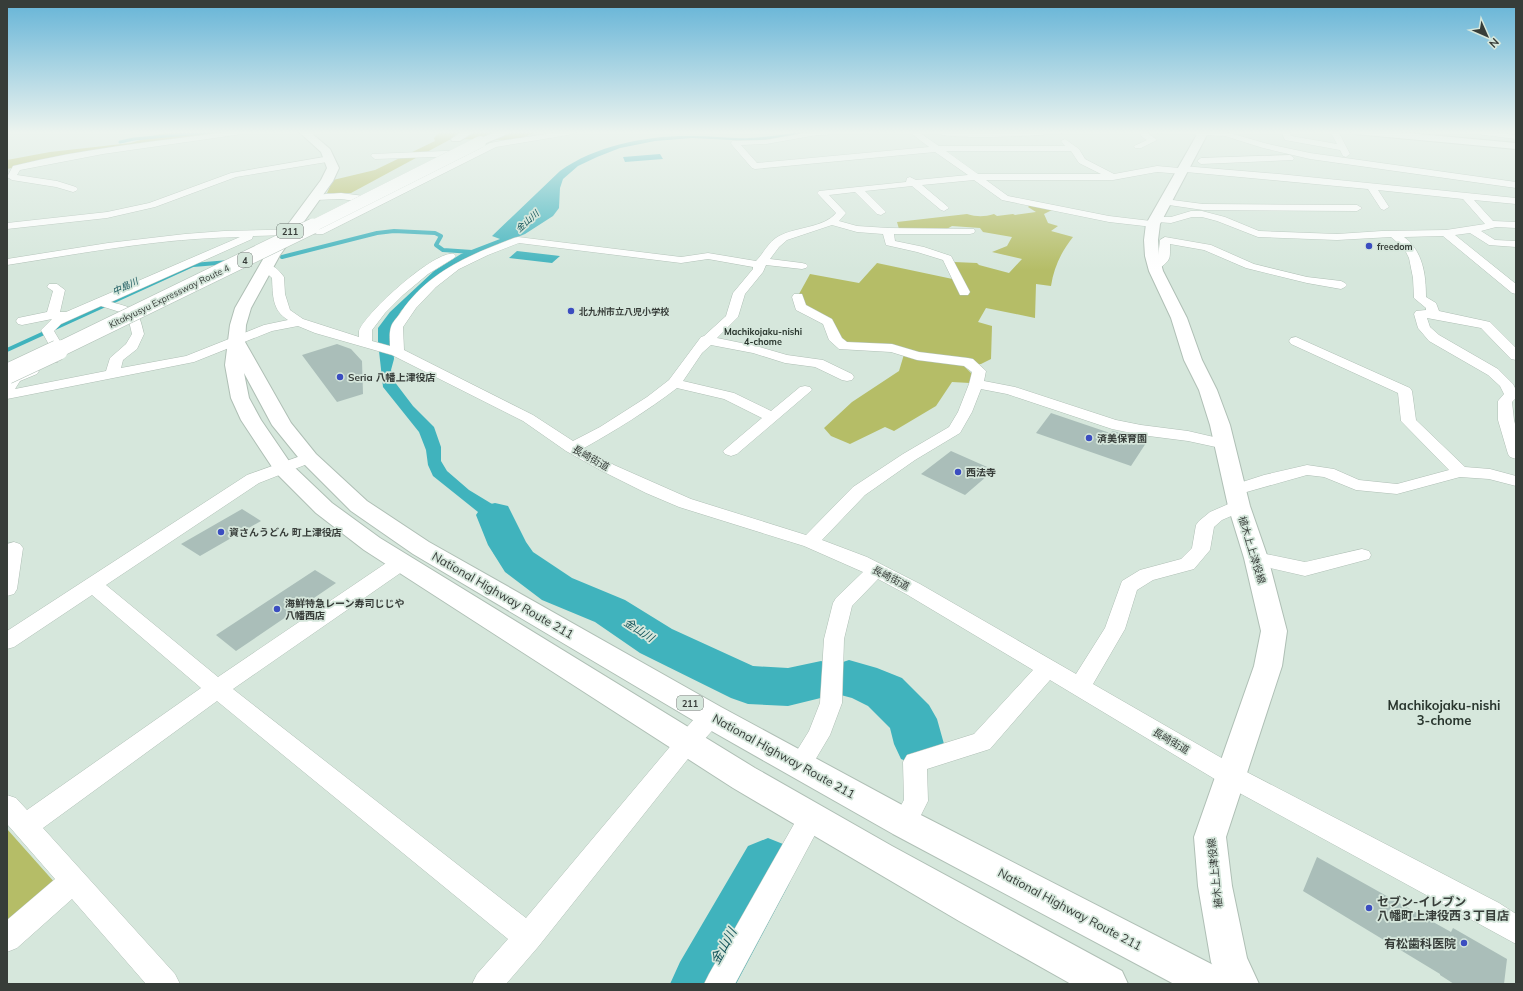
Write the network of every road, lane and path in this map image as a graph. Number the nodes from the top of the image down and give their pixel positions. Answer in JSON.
{"nodes":[{"id":1,"x":228,"y":177,"type":"edge"},
{"id":2,"x":329,"y":177,"type":"edge"},
{"id":3,"x":395,"y":177,"type":"edge"},
{"id":4,"x":400,"y":177,"type":"edge"},
{"id":5,"x":416,"y":177,"type":"edge"},
{"id":6,"x":907,"y":177,"type":"edge"},
{"id":7,"x":974,"y":177,"type":"edge"},
{"id":8,"x":977,"y":177,"type":"edge"},
{"id":9,"x":1178,"y":177,"type":"edge"},
{"id":10,"x":1285,"y":177,"type":"edge"},
{"id":11,"x":1461,"y":177,"type":"edge"},
{"id":12,"x":10,"y":178,"type":"edge"},
{"id":13,"x":914,"y":183,"type":"junction"},
{"id":14,"x":1516,"y":185,"type":"edge"},
{"id":15,"x":1371,"y":186,"type":"junction"},
{"id":16,"x":73,"y":189,"type":"dead end"},
{"id":17,"x":857,"y":189,"type":"junction"},
{"id":18,"x":1399,"y":189,"type":"junction"},
{"id":19,"x":1466,"y":196,"type":"junction"},
{"id":20,"x":315,"y":197,"type":"junction"},
{"id":21,"x":1405,"y":198,"type":"dead end"},
{"id":22,"x":1516,"y":201,"type":"edge"},
{"id":23,"x":380,"y":202,"type":"junction"},
{"id":24,"x":1384,"y":207,"type":"dead end"},
{"id":25,"x":944,"y":208,"type":"dead end"},
{"id":26,"x":1357,"y":208,"type":"dead end"},
{"id":27,"x":881,"y":212,"type":"dead end"},
{"id":28,"x":1158,"y":215,"type":"junction"},
{"id":29,"x":831,"y":222,"type":"junction"},
{"id":30,"x":1490,"y":224,"type":"junction"},
{"id":31,"x":1516,"y":225,"type":"edge"},
{"id":32,"x":7,"y":226,"type":"edge"},
{"id":33,"x":1473,"y":230,"type":"junction"},
{"id":34,"x":888,"y":231,"type":"junction"},
{"id":35,"x":970,"y":231,"type":"dead end"},
{"id":36,"x":259,"y":232,"type":"junction"},
{"id":37,"x":288,"y":233,"type":"junction"},
{"id":38,"x":1446,"y":233,"type":"junction"},
{"id":39,"x":1394,"y":234,"type":"junction"},
{"id":40,"x":1516,"y":244,"type":"edge"},
{"id":41,"x":450,"y":256,"type":"dead end"},
{"id":42,"x":7,"y":262,"type":"edge"},
{"id":43,"x":761,"y":263,"type":"junction"},
{"id":44,"x":802,"y":266,"type":"dead end"},
{"id":45,"x":1155,"y":266,"type":"junction"},
{"id":46,"x":266,"y":267,"type":"junction"},
{"id":47,"x":1341,"y":285,"type":"dead end"},
{"id":48,"x":54,"y":287,"type":"dead end"},
{"id":49,"x":1516,"y":290,"type":"edge"},
{"id":50,"x":964,"y":292,"type":"dead end"},
{"id":51,"x":798,"y":297,"type":"dead end"},
{"id":52,"x":100,"y":303,"type":"junction"},
{"id":53,"x":1433,"y":314,"type":"junction"},
{"id":54,"x":53,"y":315,"type":"junction"},
{"id":55,"x":68,"y":316,"type":"junction"},
{"id":56,"x":22,"y":321,"type":"dead end"},
{"id":57,"x":299,"y":322,"type":"junction"},
{"id":58,"x":706,"y":340,"type":"junction"},
{"id":59,"x":236,"y":341,"type":"junction"},
{"id":60,"x":1296,"y":341,"type":"dead end"},
{"id":61,"x":365,"y":343,"type":"junction"},
{"id":62,"x":397,"y":352,"type":"junction"},
{"id":63,"x":1516,"y":356,"type":"edge"},
{"id":64,"x":7,"y":361,"type":"edge"},
{"id":65,"x":7,"y":374,"type":"edge"},
{"id":66,"x":112,"y":374,"type":"junction"},
{"id":67,"x":847,"y":377,"type":"dead end"},
{"id":68,"x":674,"y":383,"type":"junction"},
{"id":69,"x":976,"y":384,"type":"junction"},
{"id":70,"x":7,"y":390,"type":"edge"},
{"id":71,"x":805,"y":390,"type":"dead end"},
{"id":72,"x":1514,"y":394,"type":"edge"},
{"id":73,"x":7,"y":395,"type":"edge"},
{"id":74,"x":772,"y":417,"type":"junction"},
{"id":75,"x":1225,"y":444,"type":"junction"},
{"id":76,"x":572,"y":448,"type":"junction"},
{"id":77,"x":731,"y":451,"type":"dead end"},
{"id":78,"x":1516,"y":454,"type":"edge"},
{"id":79,"x":309,"y":458,"type":"junction"},
{"id":80,"x":283,"y":468,"type":"junction"},
{"id":81,"x":1460,"y":472,"type":"junction"},
{"id":82,"x":1516,"y":481,"type":"edge"},
{"id":83,"x":1237,"y":498,"type":"junction"},
{"id":84,"x":810,"y":542,"type":"junction"},
{"id":85,"x":14,"y":548,"type":"dead end"},
{"id":86,"x":1362,"y":555,"type":"dead end"},
{"id":87,"x":1256,"y":558,"type":"junction"},
{"id":88,"x":402,"y":562,"type":"junction"},
{"id":89,"x":876,"y":570,"type":"junction"},
{"id":90,"x":93,"y":585,"type":"junction"},
{"id":91,"x":7,"y":589,"type":"edge"},
{"id":92,"x":7,"y":641,"type":"edge"},
{"id":93,"x":1047,"y":669,"type":"junction"},
{"id":94,"x":1079,"y":688,"type":"junction"},
{"id":95,"x":217,"y":689,"type":"junction"},
{"id":96,"x":711,"y":716,"type":"junction"},
{"id":97,"x":687,"y":743,"type":"junction"},
{"id":98,"x":800,"y":765,"type":"junction"},
{"id":99,"x":1230,"y":776,"type":"junction"},
{"id":100,"x":7,"y":806,"type":"edge"},
{"id":101,"x":811,"y":818,"type":"junction"},
{"id":102,"x":904,"y":823,"type":"junction"},
{"id":103,"x":25,"y":826,"type":"junction"},
{"id":104,"x":73,"y":881,"type":"junction"},
{"id":105,"x":1516,"y":930,"type":"edge"},
{"id":106,"x":528,"y":937,"type":"junction"},
{"id":107,"x":7,"y":938,"type":"edge"},
{"id":108,"x":166,"y":984,"type":"edge"},
{"id":109,"x":487,"y":984,"type":"edge"},
{"id":110,"x":719,"y":984,"type":"edge"},
{"id":111,"x":1109,"y":984,"type":"edge"},
{"id":112,"x":1212,"y":984,"type":"edge"},
{"id":113,"x":1240,"y":984,"type":"edge"}],
"edges":[{"from":1,"to":32,"type":"street"},
{"from":2,"to":20,"type":"main road","number":"211"},
{"from":3,"to":64,"type":"main road","name":"Kitakyusyu Expressway Route 4","number":"4"},
{"from":4,"to":65,"type":"main road","name":"Kitakyusyu Expressway Route 4","number":"4","bridge":true},
{"from":5,"to":23,"type":"street"},
{"from":6,"to":13,"type":"street"},
{"from":7,"to":13,"type":"street"},
{"from":8,"to":28,"type":"street"},
{"from":9,"to":28,"type":"main road","name":"植木上上津役線"},
{"from":10,"to":15,"type":"street"},
{"from":11,"to":14,"type":"street"},
{"from":12,"to":16,"type":"street"},
{"from":13,"to":17,"type":"street"},
{"from":13,"to":25,"type":"street"},
{"from":15,"to":18,"type":"street"},
{"from":15,"to":24,"type":"street"},
{"from":17,"to":27,"type":"street"},
{"from":17,"to":29,"type":"street"},
{"from":18,"to":19,"type":"street"},
{"from":18,"to":21,"type":"street"},
{"from":19,"to":22,"type":"street"},
{"from":19,"to":30,"type":"street"},
{"from":20,"to":23,"type":"street"},
{"from":20,"to":37,"type":"main road","number":"211"},
{"from":23,"to":37,"type":"street"},
{"from":26,"to":28,"type":"street"},
{"from":28,"to":39,"type":"street"},
{"from":28,"to":45,"type":"main road","name":"植木上上津役線"},
{"from":29,"to":34,"type":"street"},
{"from":29,"to":43,"type":"street"},
{"from":30,"to":31,"type":"street"},
{"from":30,"to":33,"type":"street"},
{"from":33,"to":38,"type":"street"},
{"from":33,"to":40,"type":"street"},
{"from":34,"to":35,"type":"street"},
{"from":34,"to":50,"type":"street"},
{"from":36,"to":37,"type":"street"},
{"from":36,"to":42,"type":"street"},
{"from":36,"to":52,"type":"street"},
{"from":37,"to":46,"type":"main road","number":"211"},
{"from":38,"to":39,"type":"street"},
{"from":38,"to":49,"type":"street"},
{"from":39,"to":53,"type":"street"},
{"from":41,"to":61,"type":"street"},
{"from":43,"to":44,"type":"street"},
{"from":43,"to":58,"type":"street"},
{"from":43,"to":62,"type":"street"},
{"from":45,"to":47,"type":"street"},
{"from":45,"to":75,"type":"main road","name":"植木上上津役線"},
{"from":46,"to":57,"type":"street","name":"長崎街道"},
{"from":46,"to":59,"type":"main road","number":"211"},
{"from":48,"to":54,"type":"street"},
{"from":51,"to":69,"type":"street"},
{"from":52,"to":55,"type":"street"},
{"from":52,"to":66,"type":"street"},
{"from":53,"to":63,"type":"street"},
{"from":53,"to":72,"type":"street"},
{"from":54,"to":55,"type":"street"},
{"from":54,"to":56,"type":"street"},
{"from":55,"to":70,"type":"street"},
{"from":57,"to":59,"type":"street"},
{"from":57,"to":61,"type":"street","name":"長崎街道"},
{"from":58,"to":67,"type":"street"},
{"from":58,"to":68,"type":"street"},
{"from":59,"to":66,"type":"street"},
{"from":59,"to":79,"type":"main road","name":"National Highway Route 211","number":"211"},
{"from":59,"to":80,"type":"main road","number":"211"},
{"from":60,"to":81,"type":"street"},
{"from":61,"to":62,"type":"street","name":"長崎街道"},
{"from":62,"to":76,"type":"street","name":"長崎街道"},
{"from":66,"to":73,"type":"street"},
{"from":68,"to":74,"type":"street"},
{"from":68,"to":76,"type":"street"},
{"from":69,"to":75,"type":"street"},
{"from":69,"to":84,"type":"street"},
{"from":71,"to":74,"type":"street"},
{"from":72,"to":78,"type":"street"},
{"from":74,"to":77,"type":"street"},
{"from":75,"to":83,"type":"main road","name":"植木上上津役線"},
{"from":76,"to":84,"type":"street","name":"長崎街道"},
{"from":79,"to":80,"type":"street"},
{"from":79,"to":96,"type":"main road","name":"National Highway Route 211","number":"211"},
{"from":80,"to":88,"type":"main road","number":"211"},
{"from":80,"to":90,"type":"street"},
{"from":81,"to":82,"type":"street"},
{"from":81,"to":83,"type":"street"},
{"from":83,"to":87,"type":"main road","name":"植木上上津役線"},
{"from":83,"to":94,"type":"street"},
{"from":84,"to":89,"type":"street","name":"長崎街道"},
{"from":85,"to":91,"type":"street"},
{"from":86,"to":87,"type":"street"},
{"from":87,"to":99,"type":"main road","name":"植木上上津役線"},
{"from":88,"to":95,"type":"street"},
{"from":88,"to":97,"type":"main road","number":"211"},
{"from":89,"to":93,"type":"street","name":"長崎街道"},
{"from":89,"to":98,"type":"street"},
{"from":90,"to":92,"type":"street"},
{"from":90,"to":95,"type":"street"},
{"from":93,"to":94,"type":"street","name":"長崎街道"},
{"from":93,"to":102,"type":"street"},
{"from":94,"to":99,"type":"street","name":"長崎街道"},
{"from":95,"to":103,"type":"street"},
{"from":95,"to":106,"type":"street"},
{"from":96,"to":97,"type":"street"},
{"from":96,"to":98,"type":"main road","name":"National Highway Route 211","number":"211"},
{"from":97,"to":101,"type":"main road","number":"211"},
{"from":97,"to":106,"type":"street"},
{"from":98,"to":102,"type":"main road","name":"National Highway Route 211","number":"211"},
{"from":99,"to":105,"type":"street","name":"長崎街道"},
{"from":99,"to":113,"type":"main road","name":"植木上上津役線"},
{"from":100,"to":103,"type":"street"},
{"from":101,"to":110,"type":"street"},
{"from":101,"to":111,"type":"main road","number":"211"},
{"from":102,"to":112,"type":"main road","name":"National Highway Route 211","number":"211"},
{"from":103,"to":104,"type":"street"},
{"from":104,"to":107,"type":"street"},
{"from":104,"to":108,"type":"street"},
{"from":106,"to":109,"type":"street"}]}
